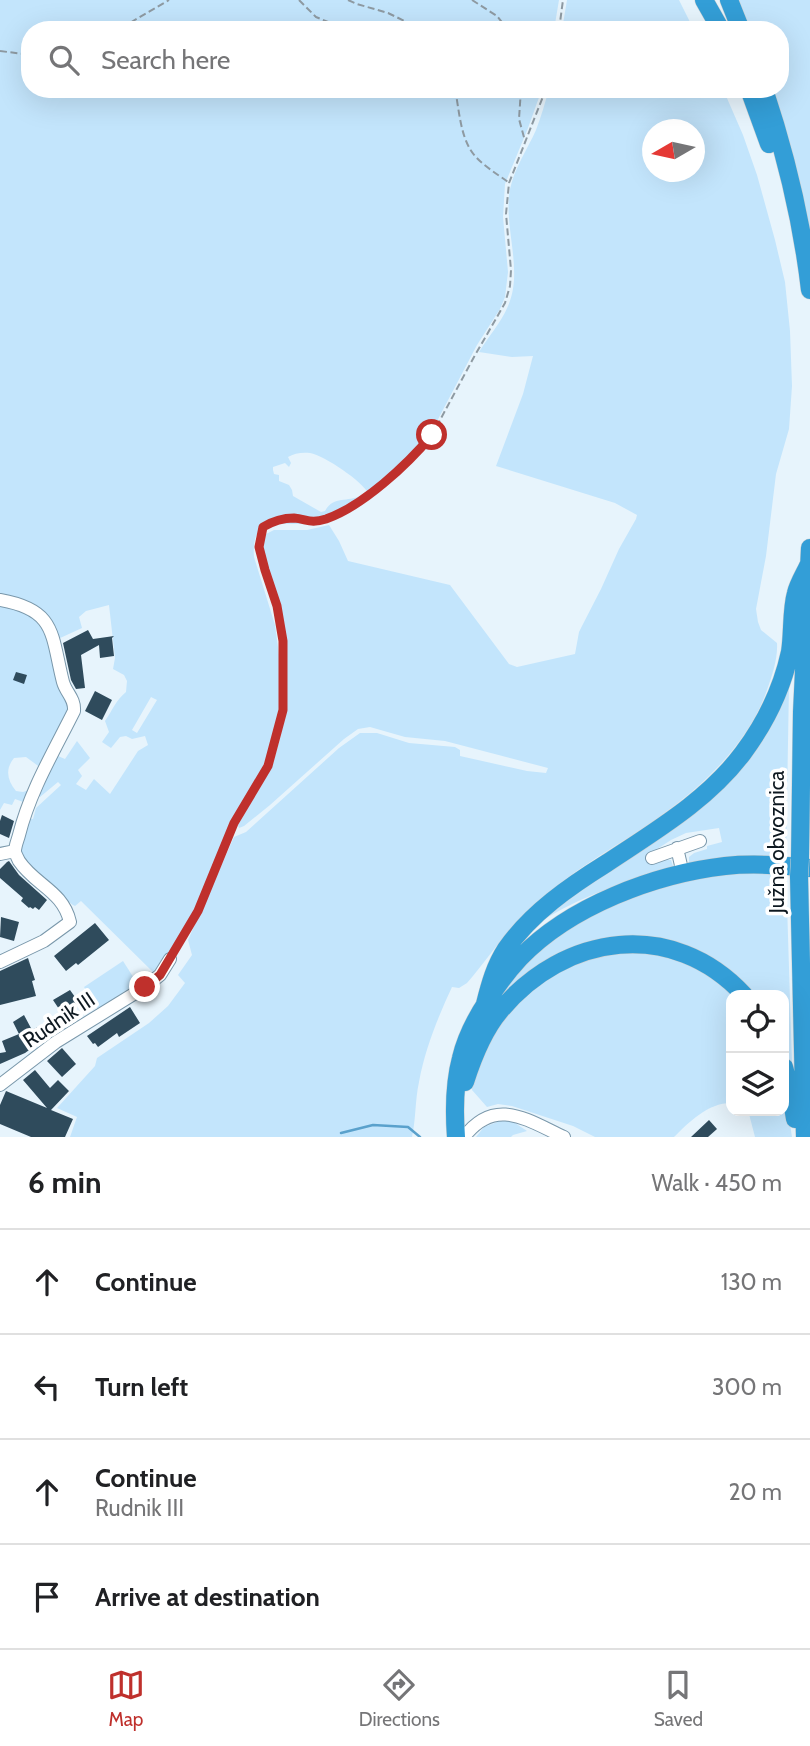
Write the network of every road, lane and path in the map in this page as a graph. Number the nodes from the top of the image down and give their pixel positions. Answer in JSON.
{"nodes":[{"id":1,"x":169,"y":0,"type":"edge"},
{"id":2,"x":299,"y":0,"type":"edge"},
{"id":3,"x":348,"y":0,"type":"edge"},
{"id":4,"x":472,"y":0,"type":"edge"},
{"id":5,"x":563,"y":0,"type":"edge"},
{"id":6,"x":704,"y":0,"type":"edge"},
{"id":7,"x":729,"y":0,"type":"edge"},
{"id":8,"x":133,"y":21,"type":"edge"},
{"id":9,"x":326,"y":21,"type":"edge"},
{"id":10,"x":405,"y":21,"type":"edge"},
{"id":11,"x":501,"y":21,"type":"edge"},
{"id":12,"x":560,"y":21,"type":"edge"},
{"id":13,"x":716,"y":21,"type":"edge"},
{"id":14,"x":737,"y":21,"type":"edge"},
{"id":15,"x":0,"y":51,"type":"edge"},
{"id":16,"x":21,"y":54,"type":"edge"},
{"id":17,"x":457,"y":98,"type":"edge"},
{"id":18,"x":519,"y":98,"type":"edge"},
{"id":19,"x":542,"y":98,"type":"edge"},
{"id":20,"x":753,"y":98,"type":"edge"},
{"id":21,"x":767,"y":98,"type":"edge"},
{"id":22,"x":525,"y":142,"type":"junction"},
{"id":23,"x":509,"y":183,"type":"junction"},
{"id":24,"x":796,"y":204,"type":"junction"},
{"id":25,"x":810,"y":290,"type":"edge"},
{"id":26,"x":810,"y":556,"type":"edge"},
{"id":27,"x":0,"y":600,"type":"edge"},
{"id":28,"x":700,"y":841,"type":"dead end"},
{"id":29,"x":677,"y":848,"type":"junction"},
{"id":30,"x":15,"y":852,"type":"junction"},
{"id":31,"x":0,"y":855,"type":"edge"},
{"id":32,"x":652,"y":858,"type":"dead end"},
{"id":33,"x":803,"y":867,"type":"edge"},
{"id":34,"x":683,"y":874,"type":"junction"},
{"id":35,"x":170,"y":959,"type":"joint"},
{"id":36,"x":0,"y":962,"type":"edge"},
{"id":37,"x":739,"y":990,"type":"edge"},
{"id":38,"x":485,"y":1004,"type":"junction"},
{"id":39,"x":0,"y":1084,"type":"edge"},
{"id":40,"x":789,"y":1086,"type":"edge"},
{"id":41,"x":455,"y":1112,"type":"junction"},
{"id":42,"x":456,"y":1137,"type":"edge"},
{"id":43,"x":464,"y":1137,"type":"edge"},
{"id":44,"x":564,"y":1137,"type":"edge"},
{"id":45,"x":797,"y":1137,"type":"edge"},
{"id":46,"x":805,"y":1137,"type":"edge"}],
"edges":[{"from":1,"to":8,"type":"path"},
{"from":2,"to":9,"type":"path"},
{"from":3,"to":10,"type":"path"},
{"from":4,"to":11,"type":"path"},
{"from":5,"to":12,"type":"path"},
{"from":6,"to":13,"type":"highway"},
{"from":7,"to":14,"type":"highway"},
{"from":15,"to":16,"type":"path"},
{"from":17,"to":23,"type":"path"},
{"from":18,"to":22,"type":"path"},
{"from":19,"to":22,"type":"path"},
{"from":20,"to":24,"type":"highway"},
{"from":21,"to":24,"type":"highway"},
{"from":22,"to":23,"type":"path"},
{"from":23,"to":35,"type":"path"},
{"from":24,"to":25,"type":"highway"},
{"from":26,"to":33,"type":"highway","name":"Južna obvoznica"},
{"from":26,"to":38,"type":"highway"},
{"from":27,"to":30,"type":"street"},
{"from":28,"to":29,"type":"street"},
{"from":29,"to":32,"type":"street"},
{"from":29,"to":34,"type":"street"},
{"from":30,"to":31,"type":"street"},
{"from":30,"to":36,"type":"street"},
{"from":33,"to":34,"type":"highway"},
{"from":33,"to":46,"type":"highway","name":"Južna obvoznica"},
{"from":34,"to":38,"type":"highway"},
{"from":35,"to":39,"type":"street","name":"Rudnik III"},
{"from":37,"to":41,"type":"highway"},
{"from":38,"to":41,"type":"highway"},
{"from":40,"to":45,"type":"highway"},
{"from":41,"to":42,"type":"highway"},
{"from":43,"to":44,"type":"street"}]}
